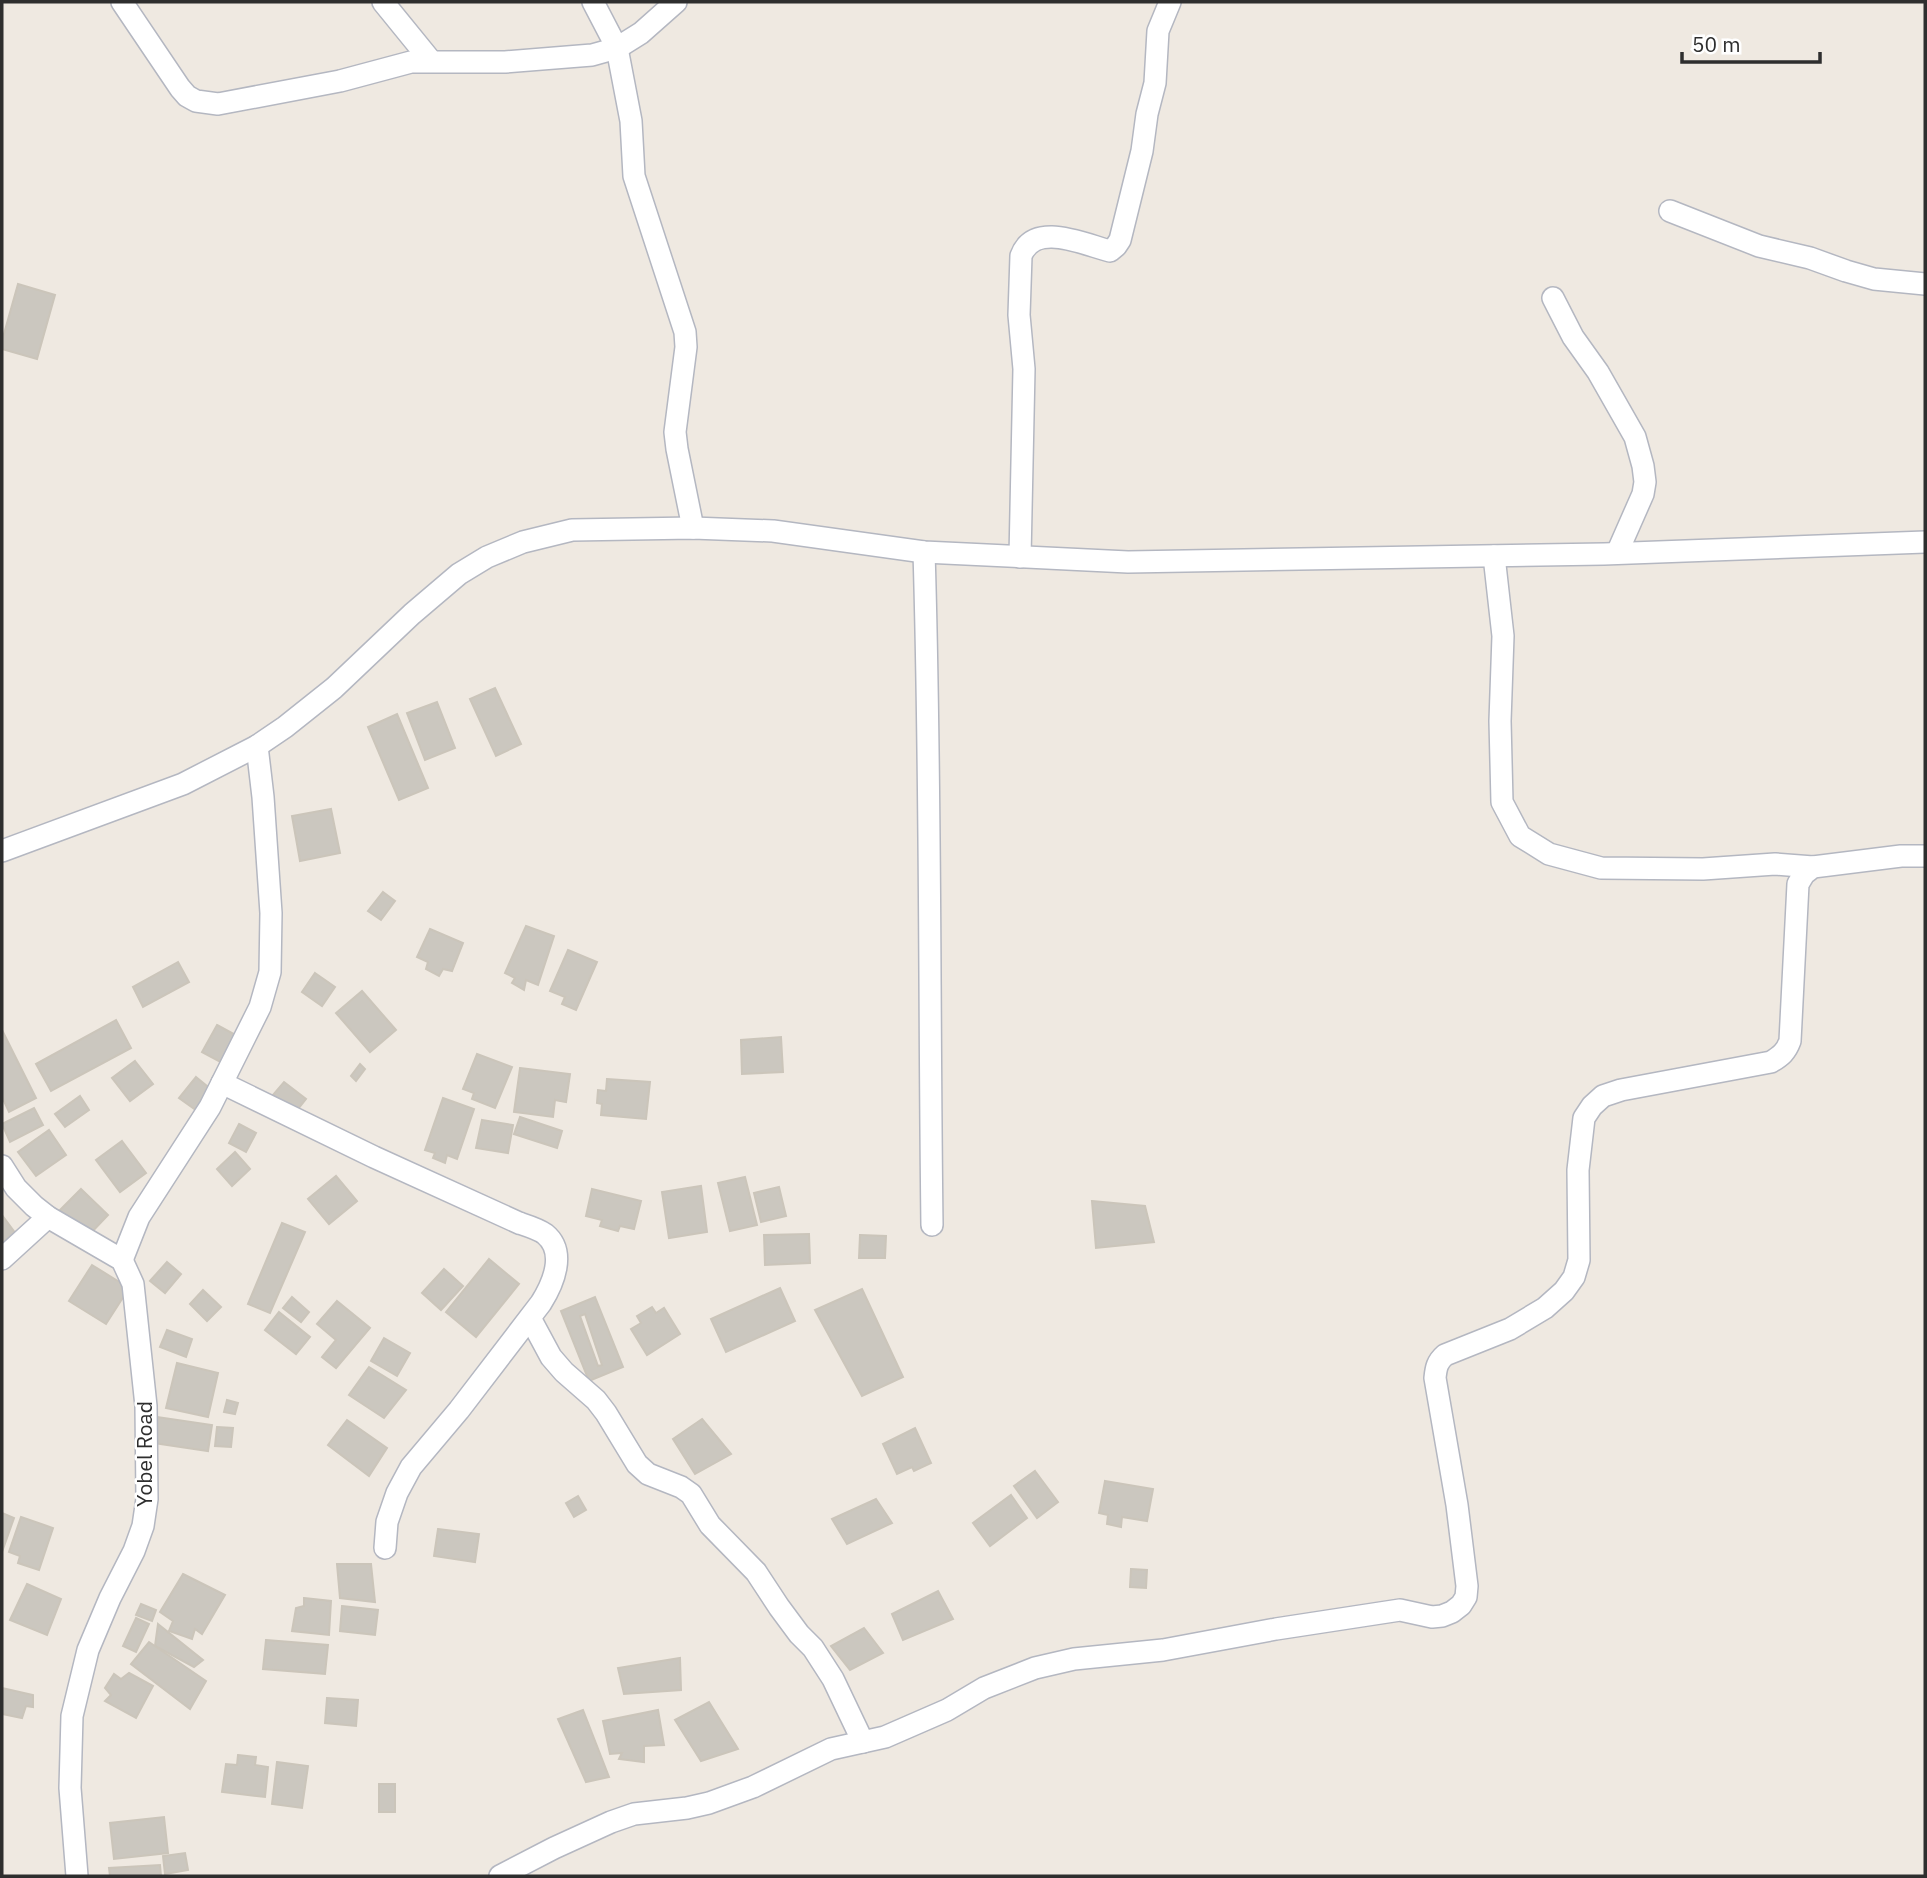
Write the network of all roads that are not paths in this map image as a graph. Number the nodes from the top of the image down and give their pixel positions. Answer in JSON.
{"nodes":[{"id":1,"x":122,"y":2,"type":"edge"},
{"id":2,"x":383,"y":2,"type":"edge"},
{"id":3,"x":593,"y":2,"type":"edge"},
{"id":4,"x":676,"y":2,"type":"edge"},
{"id":5,"x":1170,"y":2,"type":"edge"},
{"id":6,"x":617,"y":48,"type":"junction"},
{"id":7,"x":431,"y":61,"type":"junction"},
{"id":8,"x":1670,"y":211,"type":"dead end"},
{"id":9,"x":1925,"y":284,"type":"edge"},
{"id":10,"x":1553,"y":298,"type":"dead end"},
{"id":11,"x":693,"y":528,"type":"junction"},
{"id":12,"x":1925,"y":542,"type":"edge"},
{"id":13,"x":924,"y":552,"type":"junction"},
{"id":14,"x":1617,"y":553,"type":"junction"},
{"id":15,"x":1494,"y":556,"type":"junction"},
{"id":16,"x":1020,"y":557,"type":"junction"},
{"id":17,"x":257,"y":746,"type":"junction"},
{"id":18,"x":2,"y":851,"type":"edge"},
{"id":19,"x":1925,"y":856,"type":"edge"},
{"id":20,"x":1813,"y":867,"type":"junction"},
{"id":21,"x":222,"y":1083,"type":"junction"},
{"id":22,"x":2,"y":1166,"type":"edge"},
{"id":23,"x":48,"y":1217,"type":"junction"},
{"id":24,"x":932,"y":1224,"type":"dead end"},
{"id":25,"x":2,"y":1259,"type":"edge"},
{"id":26,"x":122,"y":1260,"type":"junction"},
{"id":27,"x":530,"y":1318,"type":"junction"},
{"id":28,"x":385,"y":1548,"type":"dead end"},
{"id":29,"x":863,"y":1742,"type":"junction"},
{"id":30,"x":77,"y":1876,"type":"edge"},
{"id":31,"x":500,"y":1876,"type":"edge"}],
"edges":[{"from":1,"to":7,"type":"street"},
{"from":2,"to":7,"type":"street"},
{"from":3,"to":6,"type":"street"},
{"from":4,"to":6,"type":"street"},
{"from":5,"to":16,"type":"street"},
{"from":6,"to":7,"type":"street"},
{"from":6,"to":11,"type":"street"},
{"from":8,"to":9,"type":"street"},
{"from":10,"to":14,"type":"street"},
{"from":11,"to":13,"type":"street"},
{"from":11,"to":17,"type":"street"},
{"from":12,"to":14,"type":"street"},
{"from":13,"to":16,"type":"street"},
{"from":13,"to":24,"type":"street"},
{"from":14,"to":15,"type":"street"},
{"from":15,"to":16,"type":"street"},
{"from":15,"to":20,"type":"street"},
{"from":17,"to":18,"type":"street"},
{"from":17,"to":21,"type":"street"},
{"from":19,"to":20,"type":"street"},
{"from":20,"to":29,"type":"street"},
{"from":21,"to":26,"type":"street"},
{"from":21,"to":27,"type":"street"},
{"from":22,"to":23,"type":"street"},
{"from":23,"to":25,"type":"street"},
{"from":23,"to":26,"type":"street"},
{"from":26,"to":30,"type":"street","name":"Yobel Road"},
{"from":27,"to":28,"type":"street"},
{"from":27,"to":29,"type":"street"},
{"from":29,"to":31,"type":"street"}]}
